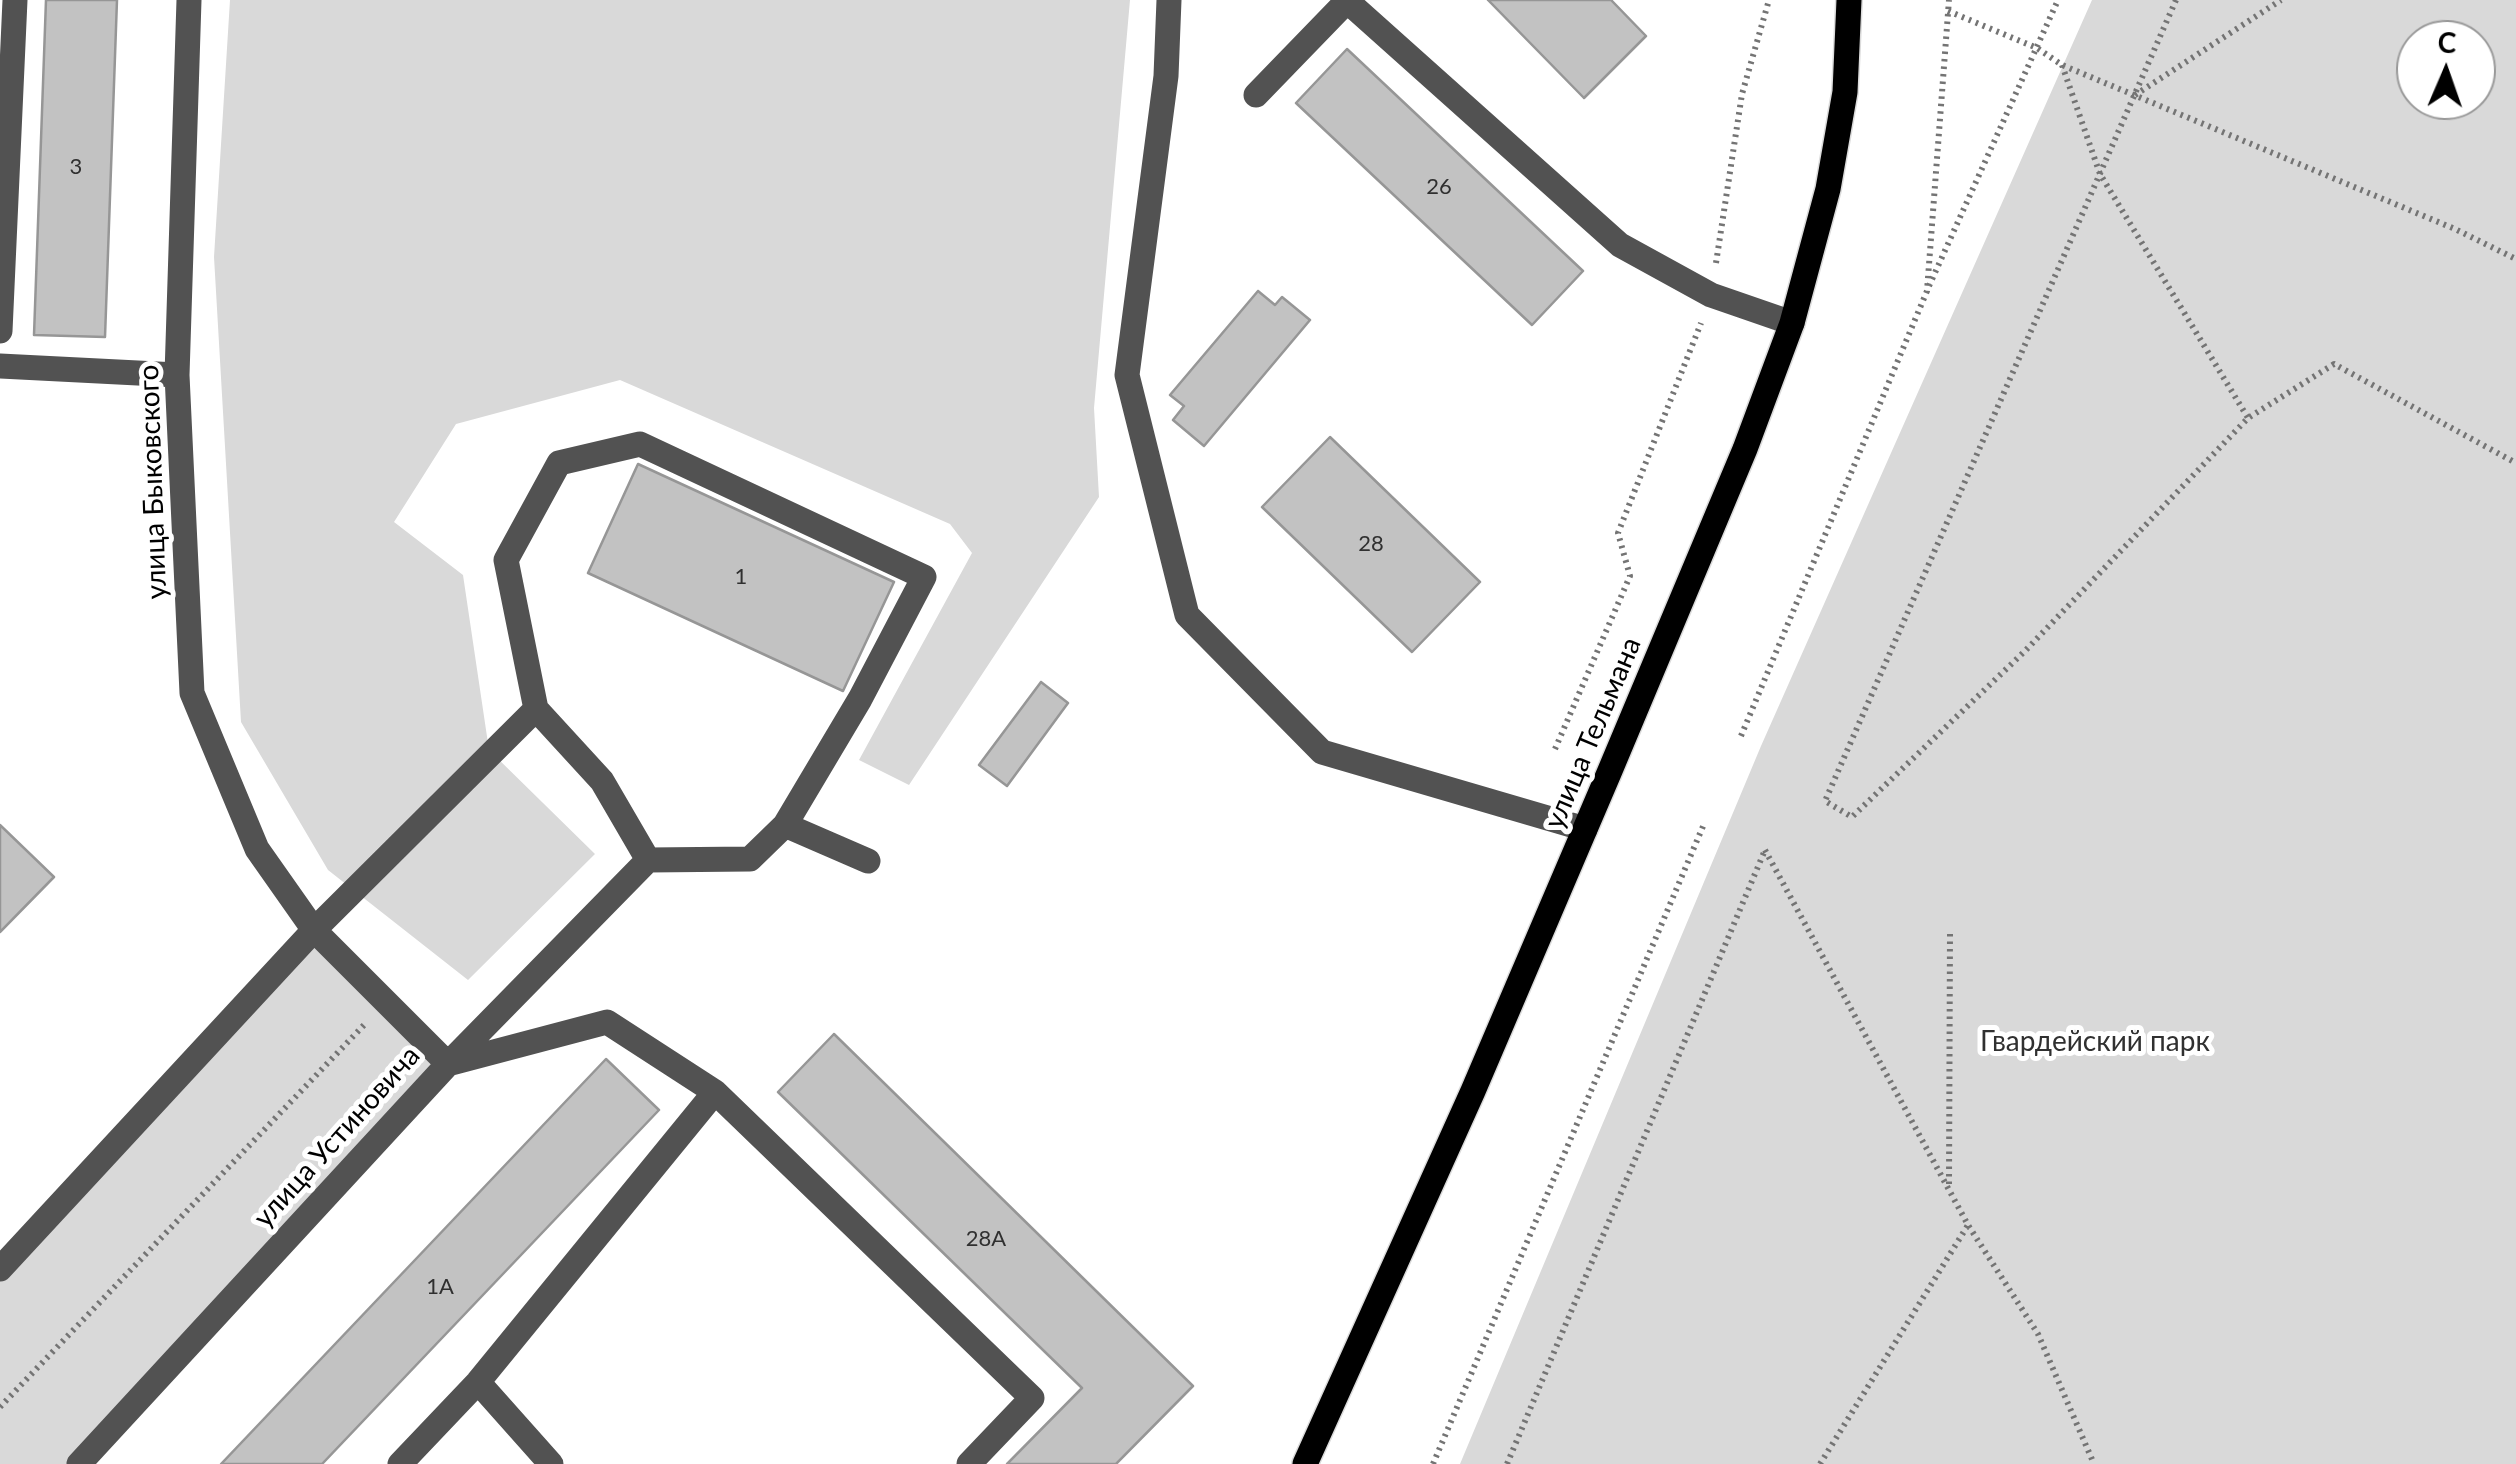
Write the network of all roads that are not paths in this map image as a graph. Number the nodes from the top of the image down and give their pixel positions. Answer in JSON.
{"nodes":[{"id":1,"x":15,"y":0,"type":"edge"},
{"id":2,"x":190,"y":0,"type":"edge"},
{"id":3,"x":1169,"y":0,"type":"edge"},
{"id":4,"x":1849,"y":0,"type":"edge"},
{"id":5,"x":1347,"y":1,"type":"edge"},
{"id":6,"x":1256,"y":94,"type":"dead end"},
{"id":7,"x":1792,"y":323,"type":"junction"},
{"id":8,"x":0,"y":331,"type":"edge"},
{"id":9,"x":0,"y":366,"type":"edge"},
{"id":10,"x":177,"y":375,"type":"junction"},
{"id":11,"x":536,"y":709,"type":"junction"},
{"id":12,"x":785,"y":826,"type":"junction"},
{"id":13,"x":1585,"y":829,"type":"junction"},
{"id":14,"x":648,"y":860,"type":"junction"},
{"id":15,"x":868,"y":862,"type":"dead end"},
{"id":16,"x":314,"y":930,"type":"junction"},
{"id":17,"x":448,"y":1064,"type":"junction"},
{"id":18,"x":715,"y":1092,"type":"junction"},
{"id":19,"x":0,"y":1269,"type":"edge"},
{"id":20,"x":478,"y":1382,"type":"junction"},
{"id":21,"x":80,"y":1464,"type":"edge"},
{"id":22,"x":400,"y":1464,"type":"edge"},
{"id":23,"x":550,"y":1464,"type":"edge"},
{"id":24,"x":969,"y":1464,"type":"edge"},
{"id":25,"x":1305,"y":1464,"type":"edge"}],
"edges":[{"from":1,"to":8,"type":"street"},
{"from":2,"to":10,"type":"street","name":"улица Быковского"},
{"from":3,"to":13,"type":"street"},
{"from":4,"to":7,"type":"main road","name":"улица Тельмана"},
{"from":5,"to":6,"type":"street"},
{"from":5,"to":7,"type":"street"},
{"from":7,"to":13,"type":"main road","name":"улица Тельмана"},
{"from":9,"to":10,"type":"street"},
{"from":10,"to":16,"type":"street","name":"улица Быковского"},
{"from":11,"to":12,"type":"street"},
{"from":11,"to":14,"type":"street"},
{"from":11,"to":16,"type":"street"},
{"from":12,"to":14,"type":"street"},
{"from":12,"to":15,"type":"street"},
{"from":13,"to":25,"type":"main road","name":"улица Тельмана"},
{"from":14,"to":17,"type":"street"},
{"from":16,"to":17,"type":"street","name":"улица Устиновича"},
{"from":16,"to":19,"type":"street"},
{"from":17,"to":18,"type":"street"},
{"from":17,"to":21,"type":"street","name":"улица Устиновича"},
{"from":18,"to":20,"type":"street"},
{"from":18,"to":24,"type":"street"},
{"from":20,"to":22,"type":"street"},
{"from":20,"to":23,"type":"street"}]}
